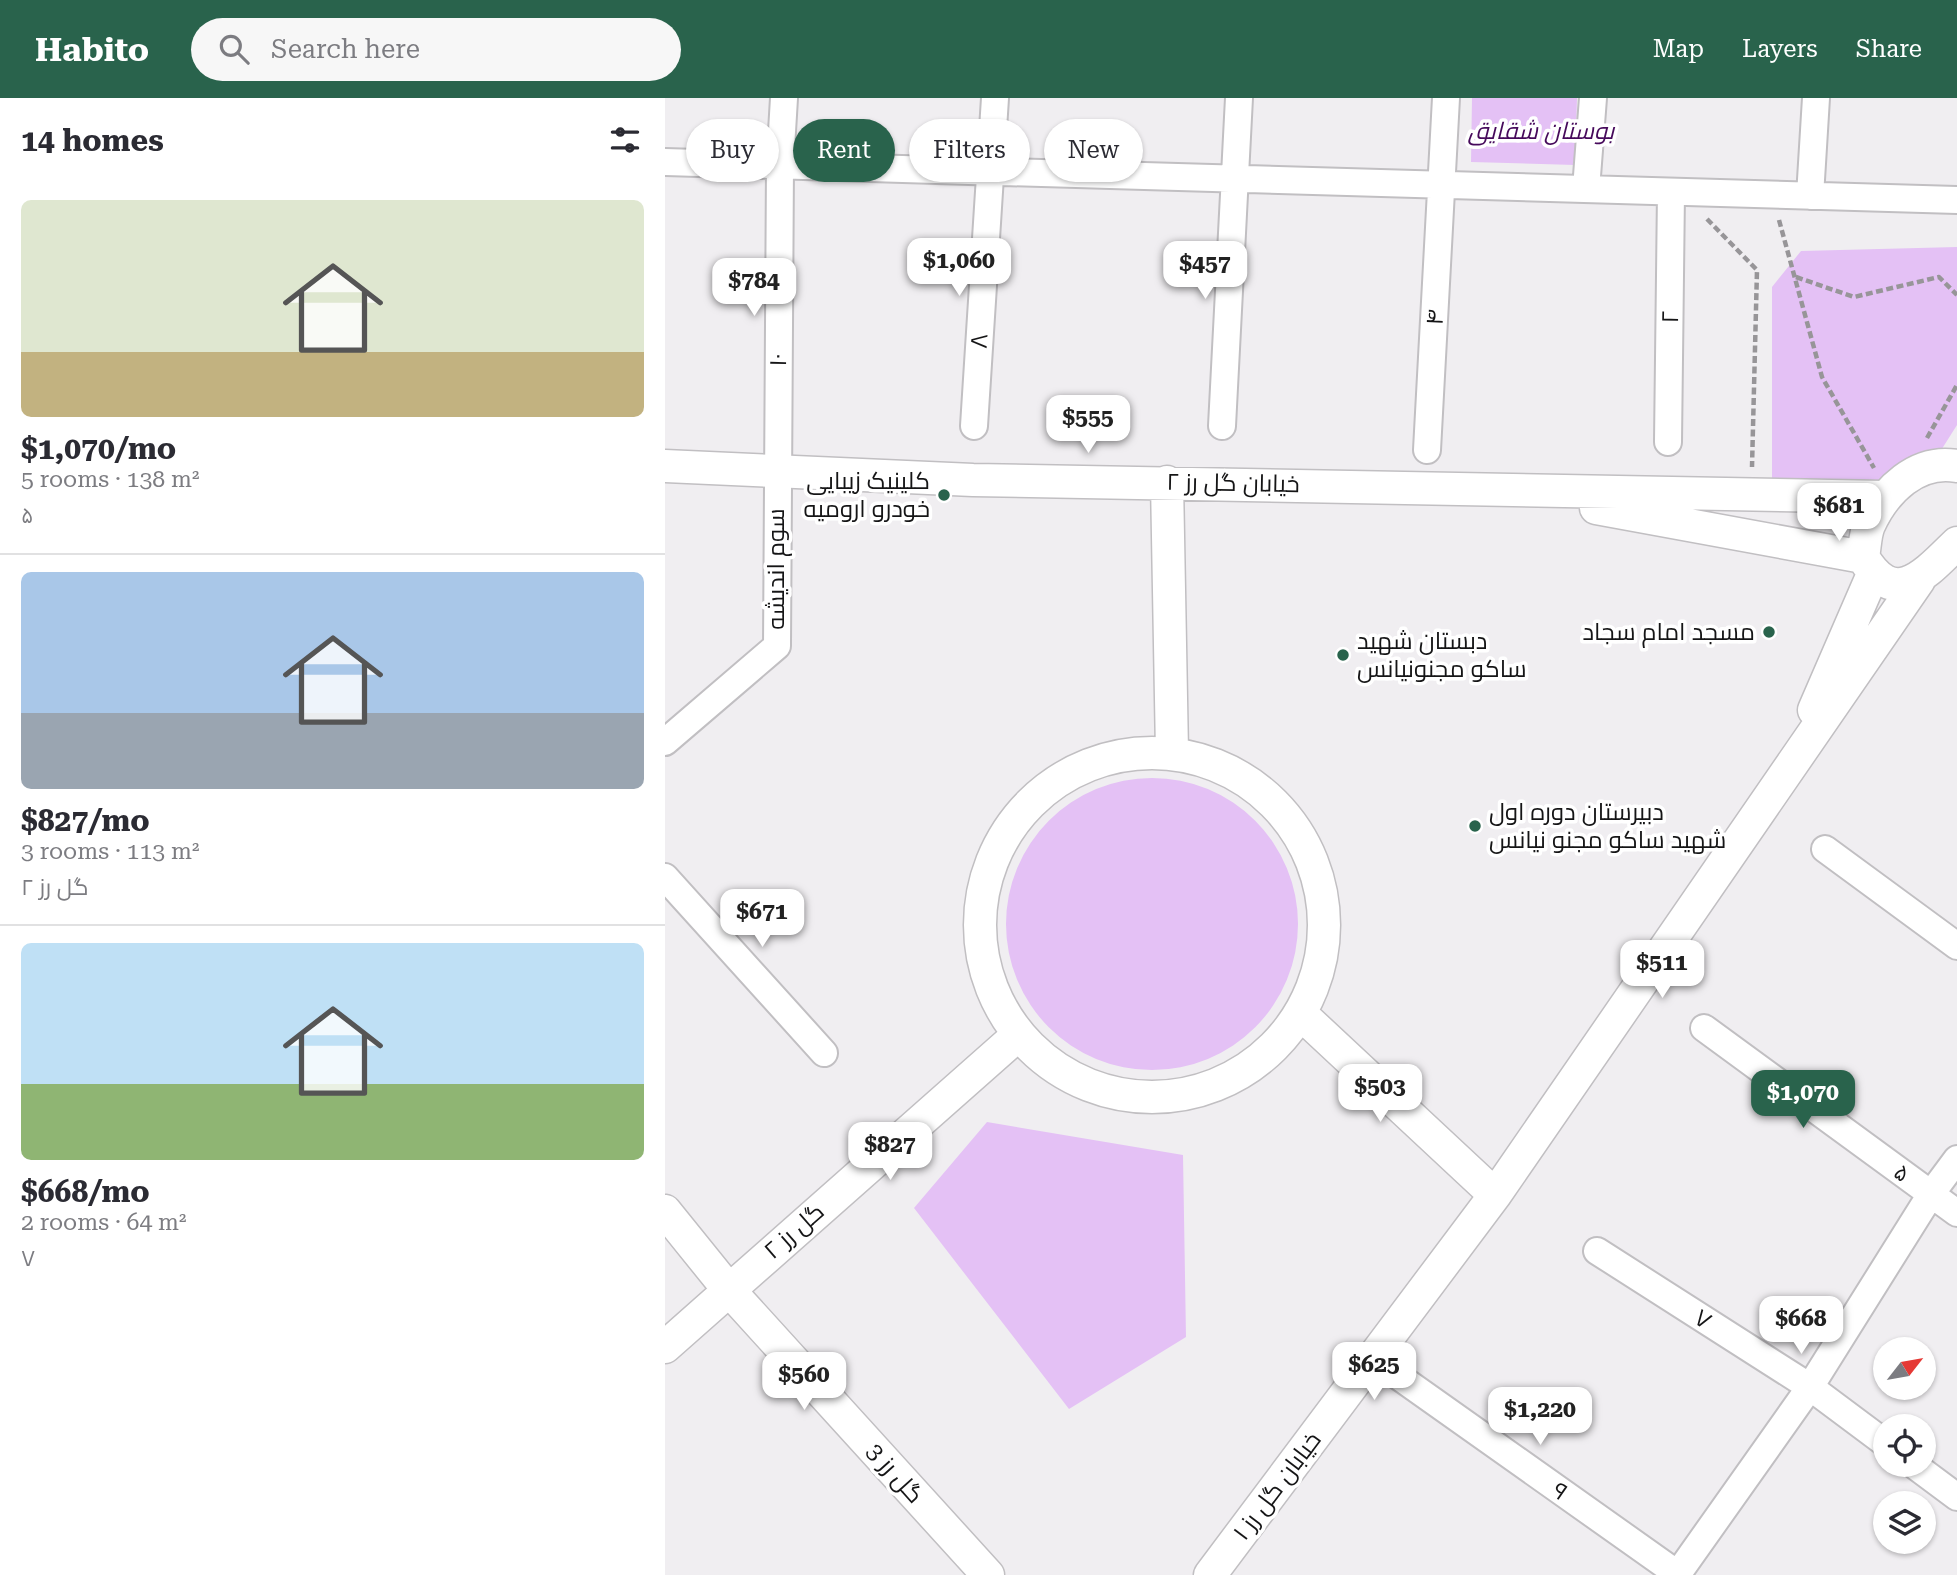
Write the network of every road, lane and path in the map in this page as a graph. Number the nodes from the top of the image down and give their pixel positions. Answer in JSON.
{"nodes":[{"id":1,"x":784,"y":98,"type":"edge"},
{"id":2,"x":995,"y":98,"type":"edge"},
{"id":3,"x":1239,"y":98,"type":"edge"},
{"id":4,"x":1446,"y":98,"type":"edge"},
{"id":5,"x":1593,"y":98,"type":"edge"},
{"id":6,"x":1816,"y":98,"type":"edge"},
{"id":7,"x":994,"y":119,"type":"edge"},
{"id":8,"x":665,"y":162,"type":"edge"},
{"id":9,"x":780,"y":165,"type":"junction"},
{"id":10,"x":909,"y":169,"type":"edge"},
{"id":11,"x":1030,"y":173,"type":"edge"},
{"id":12,"x":1235,"y":179,"type":"junction"},
{"id":13,"x":989,"y":182,"type":"edge"},
{"id":14,"x":1443,"y":185,"type":"junction"},
{"id":15,"x":1586,"y":189,"type":"junction"},
{"id":16,"x":1671,"y":192,"type":"junction"},
{"id":17,"x":1775,"y":195,"type":"junction"},
{"id":18,"x":1810,"y":196,"type":"junction"},
{"id":19,"x":1957,"y":200,"type":"edge"},
{"id":20,"x":1699,"y":211,"type":"dead end"},
{"id":21,"x":1795,"y":277,"type":"junction"},
{"id":22,"x":1957,"y":295,"type":"edge"},
{"id":23,"x":1957,"y":385,"type":"edge"},
{"id":24,"x":974,"y":426,"type":"dead end"},
{"id":25,"x":1222,"y":426,"type":"dead end"},
{"id":26,"x":1668,"y":442,"type":"dead end"},
{"id":27,"x":1427,"y":450,"type":"dead end"},
{"id":28,"x":1945,"y":455,"type":"edge"},
{"id":29,"x":665,"y":466,"type":"edge"},
{"id":30,"x":776,"y":472,"type":"junction"},
{"id":31,"x":1752,"y":473,"type":"dead end"},
{"id":32,"x":1878,"y":478,"type":"junction"},
{"id":33,"x":1167,"y":482,"type":"junction"},
{"id":34,"x":1508,"y":492,"type":"junction"},
{"id":35,"x":1957,"y":543,"type":"edge"},
{"id":36,"x":1868,"y":565,"type":"junction"},
{"id":37,"x":1919,"y":580,"type":"junction"},
{"id":38,"x":665,"y":742,"type":"edge"},
{"id":39,"x":1172,"y":752,"type":"junction"},
{"id":40,"x":1786,"y":775,"type":"junction"},
{"id":41,"x":1825,"y":849,"type":"dead end"},
{"id":42,"x":665,"y":877,"type":"edge"},
{"id":43,"x":1957,"y":946,"type":"edge"},
{"id":44,"x":1301,"y":1014,"type":"junction"},
{"id":45,"x":1704,"y":1028,"type":"dead end"},
{"id":46,"x":1018,"y":1035,"type":"junction"},
{"id":47,"x":824,"y":1053,"type":"dead end"},
{"id":48,"x":1957,"y":1159,"type":"edge"},
{"id":49,"x":1931,"y":1194,"type":"junction"},
{"id":50,"x":1495,"y":1195,"type":"junction"},
{"id":51,"x":665,"y":1211,"type":"edge"},
{"id":52,"x":1957,"y":1213,"type":"edge"},
{"id":53,"x":1597,"y":1251,"type":"dead end"},
{"id":54,"x":728,"y":1289,"type":"junction"},
{"id":55,"x":665,"y":1347,"type":"edge"},
{"id":56,"x":1374,"y":1359,"type":"junction"},
{"id":57,"x":1809,"y":1387,"type":"junction"},
{"id":58,"x":1873,"y":1434,"type":"edge"},
{"id":59,"x":1930,"y":1477,"type":"edge"},
{"id":60,"x":1957,"y":1497,"type":"edge"},
{"id":61,"x":988,"y":1575,"type":"edge"},
{"id":62,"x":1210,"y":1575,"type":"edge"},
{"id":63,"x":1678,"y":1575,"type":"edge"}],
"edges":[{"from":1,"to":9,"type":"street","name":"۱۰"},
{"from":2,"to":7,"type":"street","name":"۸"},
{"from":3,"to":12,"type":"street"},
{"from":4,"to":14,"type":"street"},
{"from":5,"to":15,"type":"street"},
{"from":6,"to":18,"type":"street"},
{"from":8,"to":9,"type":"street"},
{"from":9,"to":10,"type":"street"},
{"from":9,"to":30,"type":"street","name":"۱۰"},
{"from":11,"to":12,"type":"street"},
{"from":12,"to":14,"type":"street"},
{"from":12,"to":25,"type":"street"},
{"from":13,"to":24,"type":"street","name":"۸"},
{"from":14,"to":15,"type":"street"},
{"from":14,"to":27,"type":"street","name":"۴"},
{"from":15,"to":16,"type":"street"},
{"from":16,"to":17,"type":"street"},
{"from":16,"to":26,"type":"street","name":"۲"},
{"from":17,"to":18,"type":"street"},
{"from":17,"to":21,"type":"path"},
{"from":18,"to":19,"type":"street"},
{"from":20,"to":31,"type":"path"},
{"from":21,"to":22,"type":"path"},
{"from":21,"to":32,"type":"path"},
{"from":23,"to":28,"type":"path"},
{"from":28,"to":32,"type":"street"},
{"from":29,"to":30,"type":"street","name":"خیابان گل رز ۲"},
{"from":30,"to":33,"type":"street","name":"خیابان گل رز ۲"},
{"from":30,"to":38,"type":"street","name":"سوم اندیشه"},
{"from":32,"to":34,"type":"street","name":"خیابان گل رز ۲"},
{"from":32,"to":36,"type":"street"},
{"from":33,"to":34,"type":"street","name":"خیابان گل رز ۲"},
{"from":33,"to":39,"type":"street"},
{"from":34,"to":36,"type":"street","name":"خیابان گل رز ۲"},
{"from":35,"to":37,"type":"street"},
{"from":36,"to":37,"type":"street","name":"خیابان گل رز ۲"},
{"from":36,"to":40,"type":"street"},
{"from":37,"to":40,"type":"street"},
{"from":39,"to":44,"type":"street"},
{"from":39,"to":46,"type":"street"},
{"from":40,"to":50,"type":"street","name":"خیابان گل رز ۱"},
{"from":41,"to":43,"type":"street"},
{"from":42,"to":47,"type":"street"},
{"from":44,"to":46,"type":"street"},
{"from":44,"to":50,"type":"street"},
{"from":45,"to":49,"type":"street","name":"۵"},
{"from":46,"to":54,"type":"street","name":"۲ گل رز"},
{"from":48,"to":49,"type":"street"},
{"from":49,"to":52,"type":"street","name":"۵"},
{"from":49,"to":57,"type":"street"},
{"from":50,"to":56,"type":"street","name":"خیابان گل رز ۱"},
{"from":51,"to":54,"type":"street","name":"گل رز 3"},
{"from":53,"to":57,"type":"street","name":"۷"},
{"from":54,"to":55,"type":"street","name":"۲ گل رز"},
{"from":54,"to":61,"type":"street","name":"گل رز 3"},
{"from":56,"to":62,"type":"street","name":"خیابان گل رز ۱"},
{"from":56,"to":63,"type":"street","name":"۹"},
{"from":57,"to":58,"type":"street"},
{"from":57,"to":63,"type":"street"},
{"from":59,"to":60,"type":"street"}]}
